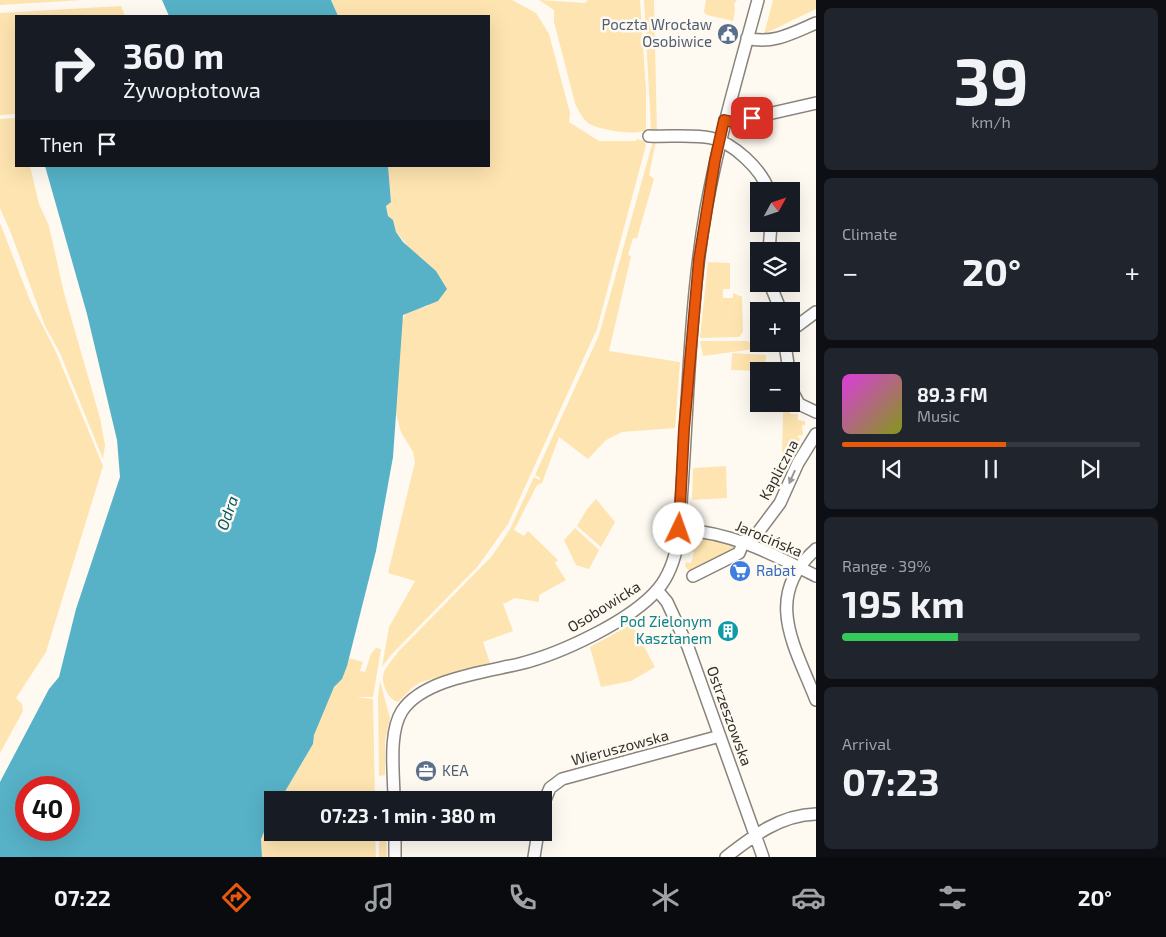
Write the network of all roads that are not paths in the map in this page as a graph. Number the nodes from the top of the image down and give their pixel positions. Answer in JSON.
{"nodes":[{"id":1,"x":758,"y":0,"type":"edge"},
{"id":2,"x":816,"y":23,"type":"edge"},
{"id":3,"x":747,"y":38,"type":"junction"},
{"id":4,"x":816,"y":103,"type":"edge"},
{"id":5,"x":724,"y":120,"type":"junction"},
{"id":6,"x":649,"y":136,"type":"dead end"},
{"id":7,"x":720,"y":141,"type":"junction"},
{"id":8,"x":763,"y":182,"type":"edge"},
{"id":9,"x":816,"y":312,"type":"edge"},
{"id":10,"x":800,"y":324,"type":"edge"},
{"id":11,"x":800,"y":404,"type":"edge"},
{"id":12,"x":816,"y":412,"type":"edge"},
{"id":13,"x":816,"y":434,"type":"edge"},
{"id":14,"x":679,"y":529,"type":"junction"},
{"id":15,"x":747,"y":542,"type":"junction"},
{"id":16,"x":816,"y":550,"type":"edge"},
{"id":17,"x":799,"y":567,"type":"junction"},
{"id":18,"x":693,"y":576,"type":"dead end"},
{"id":19,"x":816,"y":576,"type":"edge"},
{"id":20,"x":657,"y":590,"type":"junction"},
{"id":21,"x":816,"y":700,"type":"edge"},
{"id":22,"x":720,"y":736,"type":"junction"},
{"id":23,"x":394,"y":791,"type":"edge"},
{"id":24,"x":549,"y":791,"type":"edge"},
{"id":25,"x":816,"y":814,"type":"edge"},
{"id":26,"x":756,"y":834,"type":"junction"},
{"id":27,"x":395,"y":841,"type":"edge"},
{"id":28,"x":537,"y":841,"type":"edge"},
{"id":29,"x":396,"y":857,"type":"edge"},
{"id":30,"x":534,"y":857,"type":"edge"},
{"id":31,"x":726,"y":857,"type":"edge"},
{"id":32,"x":763,"y":857,"type":"edge"}],
"edges":[{"from":1,"to":3,"type":"street","name":"Osobowicka"},
{"from":2,"to":3,"type":"street"},
{"from":3,"to":5,"type":"street","name":"Osobowicka"},
{"from":4,"to":5,"type":"street"},
{"from":5,"to":7,"type":"street","name":"Osobowicka"},
{"from":6,"to":7,"type":"street"},
{"from":7,"to":8,"type":"street"},
{"from":7,"to":14,"type":"street","name":"Osobowicka"},
{"from":9,"to":10,"type":"street"},
{"from":11,"to":12,"type":"street"},
{"from":13,"to":15,"type":"street","name":"Kapliczna","one_way":true},
{"from":14,"to":15,"type":"street","name":"Jarocińska"},
{"from":14,"to":20,"type":"street","name":"Osobowicka"},
{"from":15,"to":17,"type":"street","name":"Jarocińska"},
{"from":15,"to":18,"type":"street","name":"Kapliczna"},
{"from":16,"to":17,"type":"street"},
{"from":17,"to":19,"type":"street","name":"Jarocińska"},
{"from":17,"to":21,"type":"street"},
{"from":20,"to":22,"type":"street","name":"Ostrzeszowska"},
{"from":20,"to":23,"type":"street","name":"Osobowicka"},
{"from":22,"to":24,"type":"street","name":"Wieruszowska"},
{"from":22,"to":26,"type":"street","name":"Ostrzeszowska"},
{"from":25,"to":26,"type":"street"},
{"from":26,"to":31,"type":"street"},
{"from":26,"to":32,"type":"street","name":"Ostrzeszowska"},
{"from":27,"to":29,"type":"street"},
{"from":28,"to":30,"type":"street"}]}
